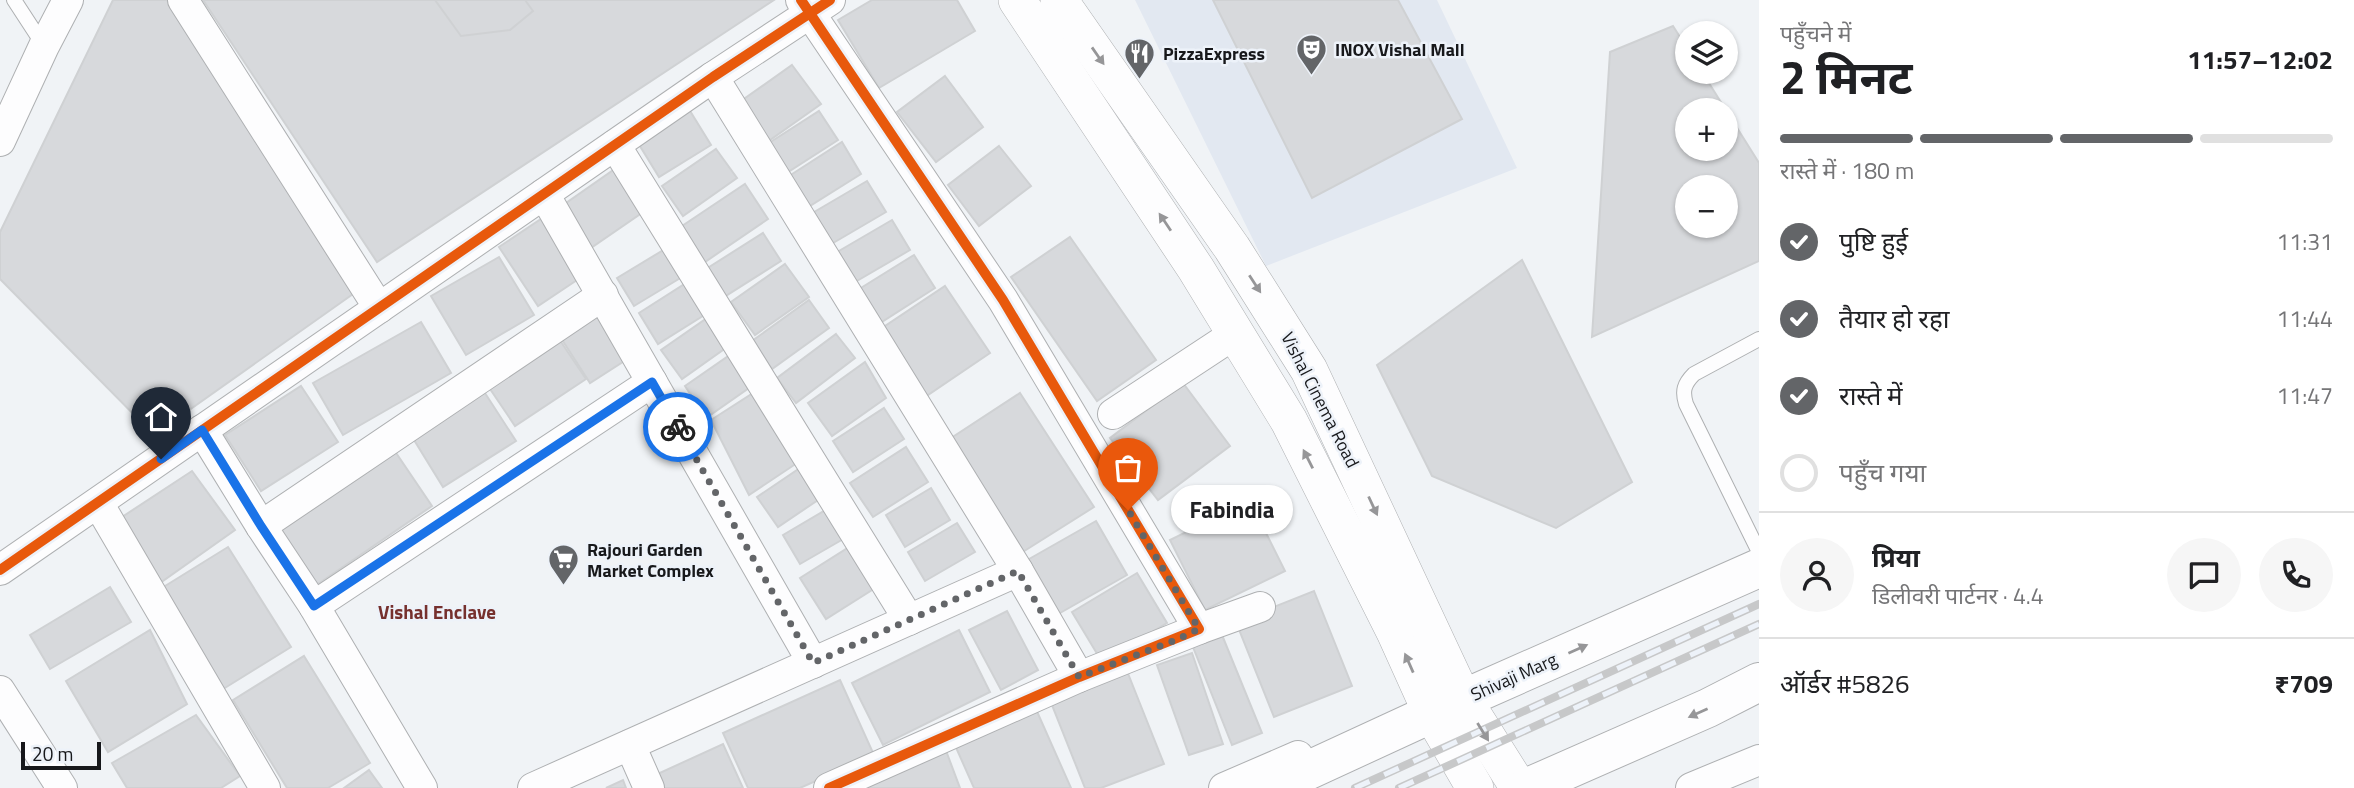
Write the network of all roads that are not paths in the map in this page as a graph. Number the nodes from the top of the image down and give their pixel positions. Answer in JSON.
{"nodes":[{"id":1,"x":14,"y":0,"type":"edge"},
{"id":2,"x":68,"y":0,"type":"edge"},
{"id":3,"x":183,"y":0,"type":"edge"},
{"id":4,"x":1017,"y":0,"type":"edge"},
{"id":5,"x":1059,"y":0,"type":"edge"},
{"id":6,"x":813,"y":4,"type":"edge"},
{"id":7,"x":44,"y":46,"type":"junction"},
{"id":8,"x":713,"y":77,"type":"junction"},
{"id":9,"x":0,"y":141,"type":"edge"},
{"id":10,"x":615,"y":145,"type":"junction"},
{"id":11,"x":544,"y":194,"type":"junction"},
{"id":12,"x":1232,"y":248,"type":"junction"},
{"id":13,"x":1196,"y":269,"type":"junction"},
{"id":14,"x":603,"y":295,"type":"junction"},
{"id":15,"x":379,"y":308,"type":"junction"},
{"id":16,"x":1236,"y":333,"type":"junction"},
{"id":17,"x":1759,"y":339,"type":"edge"},
{"id":18,"x":652,"y":382,"type":"junction"},
{"id":19,"x":1113,"y":415,"type":"dead end"},
{"id":20,"x":202,"y":430,"type":"junction"},
{"id":21,"x":98,"y":503,"type":"junction"},
{"id":22,"x":261,"y":526,"type":"junction"},
{"id":23,"x":1759,"y":552,"type":"edge"},
{"id":24,"x":1759,"y":568,"type":"edge"},
{"id":25,"x":0,"y":570,"type":"edge"},
{"id":26,"x":1018,"y":571,"type":"junction"},
{"id":27,"x":314,"y":606,"type":"junction"},
{"id":28,"x":1260,"y":607,"type":"dead end"},
{"id":29,"x":909,"y":620,"type":"junction"},
{"id":30,"x":1199,"y":629,"type":"junction"},
{"id":31,"x":813,"y":663,"type":"junction"},
{"id":32,"x":1079,"y":677,"type":"junction"},
{"id":33,"x":1759,"y":682,"type":"edge"},
{"id":34,"x":0,"y":691,"type":"edge"},
{"id":35,"x":1447,"y":707,"type":"junction"},
{"id":36,"x":630,"y":745,"type":"junction"},
{"id":37,"x":1759,"y":760,"type":"edge"},
{"id":38,"x":1549,"y":784,"type":"edge"},
{"id":39,"x":62,"y":788,"type":"edge"},
{"id":40,"x":265,"y":788,"type":"edge"},
{"id":41,"x":422,"y":788,"type":"edge"},
{"id":42,"x":533,"y":788,"type":"edge"},
{"id":43,"x":649,"y":788,"type":"edge"},
{"id":44,"x":829,"y":788,"type":"edge"},
{"id":45,"x":1224,"y":788,"type":"edge"},
{"id":46,"x":1270,"y":788,"type":"edge"},
{"id":47,"x":1475,"y":788,"type":"edge"},
{"id":48,"x":1519,"y":788,"type":"edge"},
{"id":49,"x":1691,"y":788,"type":"edge"}],
"edges":[{"from":1,"to":7,"type":"lane"},
{"from":2,"to":7,"type":"street"},
{"from":3,"to":15,"type":"street"},
{"from":13,"to":4,"type":"street","name":"Vishal Cinema Road","one_way":true},
{"from":5,"to":12,"type":"street","name":"Vishal Cinema Road","one_way":true},
{"from":6,"to":8,"type":"street"},
{"from":6,"to":30,"type":"street"},
{"from":7,"to":9,"type":"street"},
{"from":8,"to":10,"type":"street"},
{"from":8,"to":26,"type":"street"},
{"from":10,"to":11,"type":"street"},
{"from":10,"to":29,"type":"street"},
{"from":11,"to":14,"type":"street"},
{"from":11,"to":15,"type":"street"},
{"from":12,"to":13,"type":"street"},
{"from":12,"to":35,"type":"street","name":"Vishal Cinema Road","one_way":true},
{"from":13,"to":16,"type":"street","name":"Vishal Cinema Road"},
{"from":14,"to":18,"type":"street"},
{"from":14,"to":22,"type":"street"},
{"from":15,"to":20,"type":"street"},
{"from":16,"to":19,"type":"street"},
{"from":35,"to":16,"type":"street","name":"Vishal Cinema Road","one_way":true},
{"from":17,"to":23,"type":"lane"},
{"from":18,"to":27,"type":"street"},
{"from":18,"to":31,"type":"street"},
{"from":20,"to":21,"type":"street"},
{"from":20,"to":22,"type":"street"},
{"from":21,"to":25,"type":"street"},
{"from":21,"to":40,"type":"street"},
{"from":22,"to":27,"type":"street"},
{"from":35,"to":24,"type":"main road","name":"Shivaji Marg","one_way":true},
{"from":26,"to":29,"type":"street"},
{"from":26,"to":32,"type":"street"},
{"from":27,"to":41,"type":"street"},
{"from":28,"to":30,"type":"street"},
{"from":29,"to":31,"type":"street"},
{"from":30,"to":32,"type":"street"},
{"from":31,"to":36,"type":"street"},
{"from":32,"to":44,"type":"street"},
{"from":33,"to":38,"type":"main road","one_way":true},
{"from":34,"to":39,"type":"street"},
{"from":35,"to":45,"type":"street"},
{"from":35,"to":46,"type":"main road","name":"Shivaji Marg"},
{"from":35,"to":47,"type":"street","name":"Vishal Cinema Road"},
{"from":35,"to":48,"type":"street","name":"Vishal Cinema Road","one_way":true},
{"from":36,"to":42,"type":"street"},
{"from":36,"to":43,"type":"street"},
{"from":37,"to":49,"type":"street"}]}
